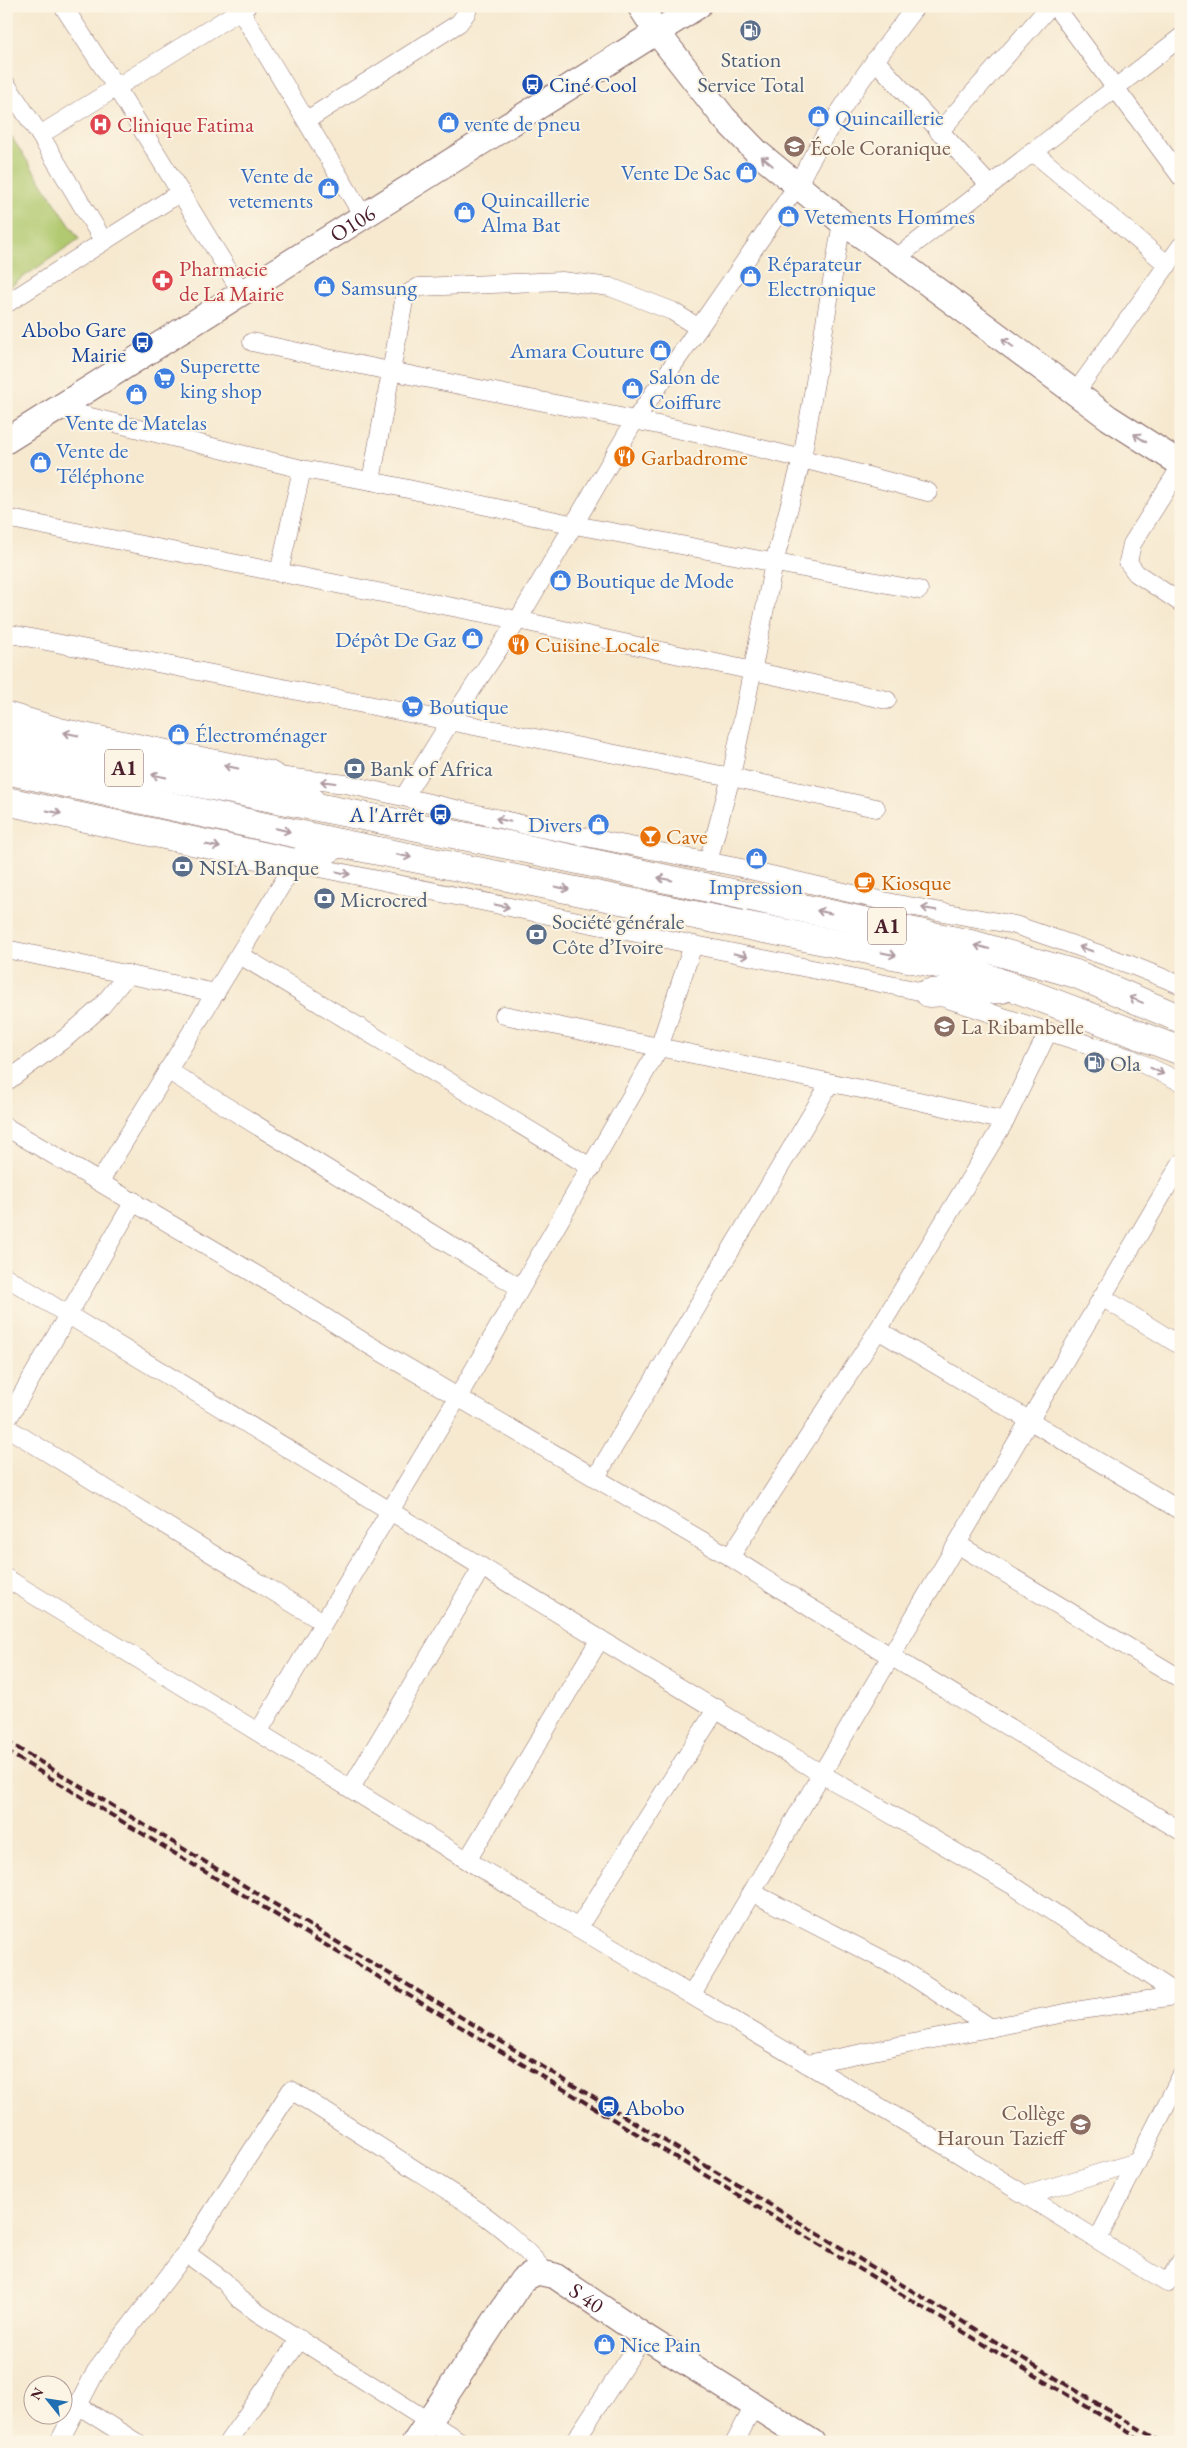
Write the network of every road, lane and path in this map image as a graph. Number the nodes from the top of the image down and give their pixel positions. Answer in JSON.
{"nodes":[{"id":1,"x":63,"y":6,"type":"edge"},
{"id":2,"x":468,"y":6,"type":"edge"},
{"id":3,"x":640,"y":6,"type":"edge"},
{"id":4,"x":698,"y":6,"type":"edge"},
{"id":5,"x":916,"y":6,"type":"edge"},
{"id":6,"x":1050,"y":6,"type":"edge"},
{"id":7,"x":1054,"y":6,"type":"edge"},
{"id":8,"x":244,"y":8,"type":"edge"},
{"id":9,"x":656,"y":31,"type":"junction"},
{"id":10,"x":1181,"y":37,"type":"edge"},
{"id":11,"x":875,"y":60,"type":"junction"},
{"id":12,"x":6,"y":84,"type":"edge"},
{"id":13,"x":116,"y":87,"type":"junction"},
{"id":14,"x":1114,"y":88,"type":"junction"},
{"id":15,"x":307,"y":120,"type":"junction"},
{"id":16,"x":939,"y":132,"type":"junction"},
{"id":17,"x":40,"y":135,"type":"junction"},
{"id":18,"x":1032,"y":151,"type":"junction"},
{"id":19,"x":1181,"y":177,"type":"edge"},
{"id":20,"x":797,"y":186,"type":"junction"},
{"id":21,"x":990,"y":186,"type":"junction"},
{"id":22,"x":180,"y":192,"type":"junction"},
{"id":23,"x":363,"y":216,"type":"junction"},
{"id":24,"x":842,"y":222,"type":"junction"},
{"id":25,"x":103,"y":240,"type":"junction"},
{"id":26,"x":1181,"y":246,"type":"edge"},
{"id":27,"x":895,"y":258,"type":"junction"},
{"id":28,"x":1168,"y":265,"type":"junction"},
{"id":29,"x":242,"y":293,"type":"junction"},
{"id":30,"x":6,"y":304,"type":"edge"},
{"id":31,"x":699,"y":328,"type":"junction"},
{"id":32,"x":252,"y":342,"type":"dead end"},
{"id":33,"x":390,"y":372,"type":"junction"},
{"id":34,"x":1075,"y":393,"type":"junction"},
{"id":35,"x":58,"y":409,"type":"junction"},
{"id":36,"x":635,"y":420,"type":"junction"},
{"id":37,"x":6,"y":441,"type":"edge"},
{"id":38,"x":802,"y":459,"type":"junction"},
{"id":39,"x":1181,"y":465,"type":"edge"},
{"id":40,"x":302,"y":469,"type":"junction"},
{"id":41,"x":371,"y":481,"type":"junction"},
{"id":42,"x":928,"y":492,"type":"dead end"},
{"id":43,"x":6,"y":518,"type":"edge"},
{"id":44,"x":575,"y":525,"type":"junction"},
{"id":45,"x":774,"y":563,"type":"junction"},
{"id":46,"x":279,"y":573,"type":"junction"},
{"id":47,"x":919,"y":590,"type":"dead end"},
{"id":48,"x":1181,"y":603,"type":"edge"},
{"id":49,"x":518,"y":620,"type":"junction"},
{"id":50,"x":6,"y":633,"type":"edge"},
{"id":51,"x":752,"y":671,"type":"junction"},
{"id":52,"x":887,"y":700,"type":"dead end"},
{"id":53,"x":6,"y":716,"type":"edge"},
{"id":54,"x":450,"y":722,"type":"junction"},
{"id":55,"x":6,"y":744,"type":"edge"},
{"id":56,"x":6,"y":770,"type":"edge"},
{"id":57,"x":269,"y":775,"type":"junction"},
{"id":58,"x":731,"y":777,"type":"junction"},
{"id":59,"x":404,"y":796,"type":"junction"},
{"id":60,"x":6,"y":801,"type":"edge"},
{"id":61,"x":322,"y":807,"type":"junction"},
{"id":62,"x":876,"y":808,"type":"dead end"},
{"id":63,"x":339,"y":843,"type":"junction"},
{"id":64,"x":708,"y":862,"type":"junction"},
{"id":65,"x":295,"y":863,"type":"junction"},
{"id":66,"x":693,"y":945,"type":"junction"},
{"id":67,"x":6,"y":949,"type":"edge"},
{"id":68,"x":240,"y":955,"type":"junction"},
{"id":69,"x":128,"y":974,"type":"junction"},
{"id":70,"x":1181,"y":985,"type":"edge"},
{"id":71,"x":1021,"y":989,"type":"junction"},
{"id":72,"x":216,"y":993,"type":"junction"},
{"id":73,"x":929,"y":993,"type":"junction"},
{"id":74,"x":504,"y":1015,"type":"dead end"},
{"id":75,"x":1181,"y":1018,"type":"edge"},
{"id":76,"x":1048,"y":1032,"type":"junction"},
{"id":77,"x":659,"y":1048,"type":"junction"},
{"id":78,"x":1181,"y":1051,"type":"edge"},
{"id":79,"x":167,"y":1070,"type":"junction"},
{"id":80,"x":6,"y":1082,"type":"edge"},
{"id":81,"x":1181,"y":1082,"type":"edge"},
{"id":82,"x":830,"y":1083,"type":"junction"},
{"id":83,"x":1005,"y":1122,"type":"junction"},
{"id":84,"x":6,"y":1127,"type":"edge"},
{"id":85,"x":1181,"y":1163,"type":"edge"},
{"id":86,"x":592,"y":1168,"type":"junction"},
{"id":87,"x":100,"y":1181,"type":"junction"},
{"id":88,"x":1175,"y":1187,"type":"edge"},
{"id":89,"x":134,"y":1201,"type":"junction"},
{"id":90,"x":6,"y":1277,"type":"edge"},
{"id":91,"x":520,"y":1288,"type":"junction"},
{"id":92,"x":1102,"y":1297,"type":"junction"},
{"id":93,"x":66,"y":1315,"type":"junction"},
{"id":94,"x":878,"y":1330,"type":"junction"},
{"id":95,"x":1181,"y":1346,"type":"edge"},
{"id":96,"x":458,"y":1397,"type":"junction"},
{"id":97,"x":1030,"y":1419,"type":"junction"},
{"id":98,"x":6,"y":1422,"type":"edge"},
{"id":99,"x":6,"y":1427,"type":"edge"},
{"id":100,"x":596,"y":1477,"type":"junction"},
{"id":101,"x":390,"y":1509,"type":"junction"},
{"id":102,"x":1181,"y":1511,"type":"edge"},
{"id":103,"x":957,"y":1544,"type":"junction"},
{"id":104,"x":730,"y":1556,"type":"junction"},
{"id":105,"x":482,"y":1567,"type":"junction"},
{"id":106,"x":6,"y":1578,"type":"edge"},
{"id":107,"x":323,"y":1622,"type":"junction"},
{"id":108,"x":600,"y":1639,"type":"junction"},
{"id":109,"x":891,"y":1655,"type":"junction"},
{"id":110,"x":1181,"y":1679,"type":"edge"},
{"id":111,"x":717,"y":1708,"type":"junction"},
{"id":112,"x":259,"y":1731,"type":"junction"},
{"id":113,"x":820,"y":1773,"type":"junction"},
{"id":114,"x":351,"y":1788,"type":"junction"},
{"id":115,"x":1181,"y":1832,"type":"edge"},
{"id":116,"x":468,"y":1859,"type":"junction"},
{"id":117,"x":753,"y":1893,"type":"junction"},
{"id":118,"x":578,"y":1928,"type":"junction"},
{"id":119,"x":692,"y":1994,"type":"junction"},
{"id":120,"x":1180,"y":1995,"type":"edge"},
{"id":121,"x":991,"y":2028,"type":"junction"},
{"id":122,"x":807,"y":2064,"type":"junction"},
{"id":123,"x":1181,"y":2076,"type":"edge"},
{"id":124,"x":1137,"y":2162,"type":"junction"},
{"id":125,"x":1026,"y":2195,"type":"junction"},
{"id":126,"x":1098,"y":2239,"type":"junction"},
{"id":127,"x":186,"y":2253,"type":"junction"},
{"id":128,"x":1181,"y":2261,"type":"edge"},
{"id":129,"x":545,"y":2272,"type":"junction"},
{"id":130,"x":644,"y":2336,"type":"junction"},
{"id":131,"x":300,"y":2339,"type":"junction"},
{"id":132,"x":79,"y":2406,"type":"junction"},
{"id":133,"x":754,"y":2406,"type":"junction"},
{"id":134,"x":422,"y":2432,"type":"edge"},
{"id":135,"x":59,"y":2442,"type":"edge"},
{"id":136,"x":136,"y":2442,"type":"edge"},
{"id":137,"x":228,"y":2442,"type":"edge"},
{"id":138,"x":461,"y":2442,"type":"edge"},
{"id":139,"x":574,"y":2442,"type":"edge"},
{"id":140,"x":735,"y":2442,"type":"edge"},
{"id":141,"x":812,"y":2442,"type":"edge"}],
"edges":[{"from":1,"to":13,"type":"street"},
{"from":2,"to":15,"type":"street"},
{"from":3,"to":9,"type":"street"},
{"from":4,"to":9,"type":"street","name":"O106"},
{"from":5,"to":11,"type":"street"},
{"from":6,"to":16,"type":"street"},
{"from":7,"to":14,"type":"street"},
{"from":8,"to":13,"type":"street"},
{"from":8,"to":15,"type":"street"},
{"from":20,"to":9,"type":"street","one_way":true},
{"from":9,"to":23,"type":"street","name":"O106"},
{"from":10,"to":14,"type":"street"},
{"from":11,"to":16,"type":"street"},
{"from":11,"to":20,"type":"street"},
{"from":12,"to":17,"type":"street"},
{"from":13,"to":17,"type":"street"},
{"from":13,"to":22,"type":"street"},
{"from":14,"to":18,"type":"street"},
{"from":14,"to":19,"type":"street"},
{"from":15,"to":23,"type":"street"},
{"from":16,"to":21,"type":"street"},
{"from":17,"to":25,"type":"street"},
{"from":18,"to":21,"type":"street"},
{"from":18,"to":28,"type":"street"},
{"from":20,"to":24,"type":"street"},
{"from":20,"to":31,"type":"street"},
{"from":21,"to":27,"type":"street"},
{"from":22,"to":25,"type":"street"},
{"from":22,"to":29,"type":"street"},
{"from":23,"to":29,"type":"street","name":"O106"},
{"from":24,"to":27,"type":"street"},
{"from":24,"to":38,"type":"street"},
{"from":25,"to":30,"type":"street"},
{"from":26,"to":28,"type":"street"},
{"from":34,"to":27,"type":"street","one_way":true},
{"from":28,"to":34,"type":"street"},
{"from":29,"to":35,"type":"street","name":"O106"},
{"from":31,"to":33,"type":"street"},
{"from":31,"to":36,"type":"street"},
{"from":32,"to":33,"type":"street"},
{"from":33,"to":36,"type":"street"},
{"from":33,"to":41,"type":"street"},
{"from":39,"to":34,"type":"street","one_way":true},
{"from":35,"to":37,"type":"street","name":"O106"},
{"from":35,"to":40,"type":"street"},
{"from":36,"to":38,"type":"street"},
{"from":36,"to":44,"type":"street"},
{"from":38,"to":42,"type":"street"},
{"from":38,"to":45,"type":"street"},
{"from":39,"to":48,"type":"street"},
{"from":40,"to":41,"type":"street"},
{"from":40,"to":46,"type":"street"},
{"from":41,"to":44,"type":"street"},
{"from":43,"to":46,"type":"street"},
{"from":44,"to":45,"type":"street"},
{"from":44,"to":49,"type":"street"},
{"from":45,"to":47,"type":"street"},
{"from":45,"to":51,"type":"street"},
{"from":46,"to":49,"type":"street"},
{"from":49,"to":51,"type":"street"},
{"from":49,"to":54,"type":"street"},
{"from":50,"to":54,"type":"street"},
{"from":51,"to":52,"type":"street"},
{"from":51,"to":58,"type":"street"},
{"from":57,"to":53,"type":"main road","one_way":true},
{"from":54,"to":58,"type":"street"},
{"from":54,"to":59,"type":"street"},
{"from":61,"to":55,"type":"main road","number":"A1","one_way":true},
{"from":56,"to":63,"type":"main road","number":"A1","one_way":true},
{"from":59,"to":57,"type":"street","one_way":true},
{"from":57,"to":61,"type":"main road"},
{"from":58,"to":62,"type":"street"},
{"from":58,"to":64,"type":"street"},
{"from":64,"to":59,"type":"street","one_way":true},
{"from":60,"to":65,"type":"main road","one_way":true},
{"from":75,"to":61,"type":"main road","number":"A1","one_way":true},
{"from":63,"to":65,"type":"main road"},
{"from":63,"to":71,"type":"main road","number":"A1","one_way":true},
{"from":70,"to":64,"type":"street","one_way":true},
{"from":65,"to":66,"type":"street","one_way":true},
{"from":65,"to":68,"type":"street"},
{"from":66,"to":73,"type":"street","one_way":true},
{"from":66,"to":77,"type":"street"},
{"from":67,"to":69,"type":"street"},
{"from":68,"to":72,"type":"street"},
{"from":68,"to":86,"type":"street"},
{"from":69,"to":72,"type":"street"},
{"from":69,"to":80,"type":"street"},
{"from":71,"to":73,"type":"main road"},
{"from":71,"to":78,"type":"main road","number":"A1"},
{"from":72,"to":79,"type":"street"},
{"from":73,"to":76,"type":"street"},
{"from":74,"to":77,"type":"street"},
{"from":76,"to":81,"type":"street","one_way":true},
{"from":76,"to":83,"type":"street"},
{"from":77,"to":82,"type":"street"},
{"from":77,"to":86,"type":"street"},
{"from":79,"to":87,"type":"street"},
{"from":79,"to":91,"type":"street"},
{"from":82,"to":83,"type":"street"},
{"from":82,"to":100,"type":"street"},
{"from":83,"to":94,"type":"street"},
{"from":84,"to":87,"type":"street"},
{"from":85,"to":88,"type":"street"},
{"from":86,"to":91,"type":"street"},
{"from":87,"to":89,"type":"street"},
{"from":88,"to":92,"type":"street"},
{"from":89,"to":93,"type":"street"},
{"from":89,"to":96,"type":"street"},
{"from":90,"to":93,"type":"street"},
{"from":91,"to":96,"type":"street"},
{"from":92,"to":95,"type":"street"},
{"from":92,"to":97,"type":"street"},
{"from":93,"to":98,"type":"street"},
{"from":93,"to":101,"type":"street"},
{"from":94,"to":97,"type":"street"},
{"from":94,"to":104,"type":"street"},
{"from":96,"to":100,"type":"street"},
{"from":96,"to":101,"type":"street"},
{"from":97,"to":102,"type":"street"},
{"from":97,"to":103,"type":"street"},
{"from":99,"to":107,"type":"street"},
{"from":100,"to":104,"type":"street"},
{"from":101,"to":105,"type":"street"},
{"from":101,"to":107,"type":"street"},
{"from":103,"to":109,"type":"street"},
{"from":103,"to":110,"type":"street"},
{"from":104,"to":109,"type":"street"},
{"from":105,"to":108,"type":"street"},
{"from":105,"to":114,"type":"street"},
{"from":106,"to":112,"type":"street"},
{"from":107,"to":112,"type":"street"},
{"from":108,"to":111,"type":"street"},
{"from":108,"to":116,"type":"street"},
{"from":109,"to":113,"type":"street"},
{"from":109,"to":115,"type":"street"},
{"from":111,"to":113,"type":"street"},
{"from":111,"to":118,"type":"street"},
{"from":112,"to":114,"type":"street"},
{"from":113,"to":117,"type":"street"},
{"from":113,"to":120,"type":"street"},
{"from":114,"to":116,"type":"street"},
{"from":116,"to":118,"type":"street"},
{"from":117,"to":119,"type":"street"},
{"from":117,"to":121,"type":"street"},
{"from":118,"to":119,"type":"street"},
{"from":119,"to":122,"type":"street"},
{"from":120,"to":121,"type":"street"},
{"from":121,"to":122,"type":"street"},
{"from":122,"to":125,"type":"street"},
{"from":123,"to":124,"type":"street"},
{"from":124,"to":125,"type":"street"},
{"from":124,"to":126,"type":"street"},
{"from":125,"to":126,"type":"street"},
{"from":126,"to":128,"type":"street"},
{"from":127,"to":129,"type":"street"},
{"from":127,"to":131,"type":"street"},
{"from":127,"to":132,"type":"street"},
{"from":129,"to":130,"type":"street","name":"S 40"},
{"from":129,"to":134,"type":"street","name":"S 40"},
{"from":130,"to":133,"type":"street","name":"S 40"},
{"from":130,"to":139,"type":"street"},
{"from":131,"to":134,"type":"street"},
{"from":131,"to":137,"type":"street"},
{"from":132,"to":135,"type":"street"},
{"from":132,"to":136,"type":"street"},
{"from":133,"to":140,"type":"street"},
{"from":133,"to":141,"type":"street","name":"S 40"},
{"from":134,"to":138,"type":"street"}]}
